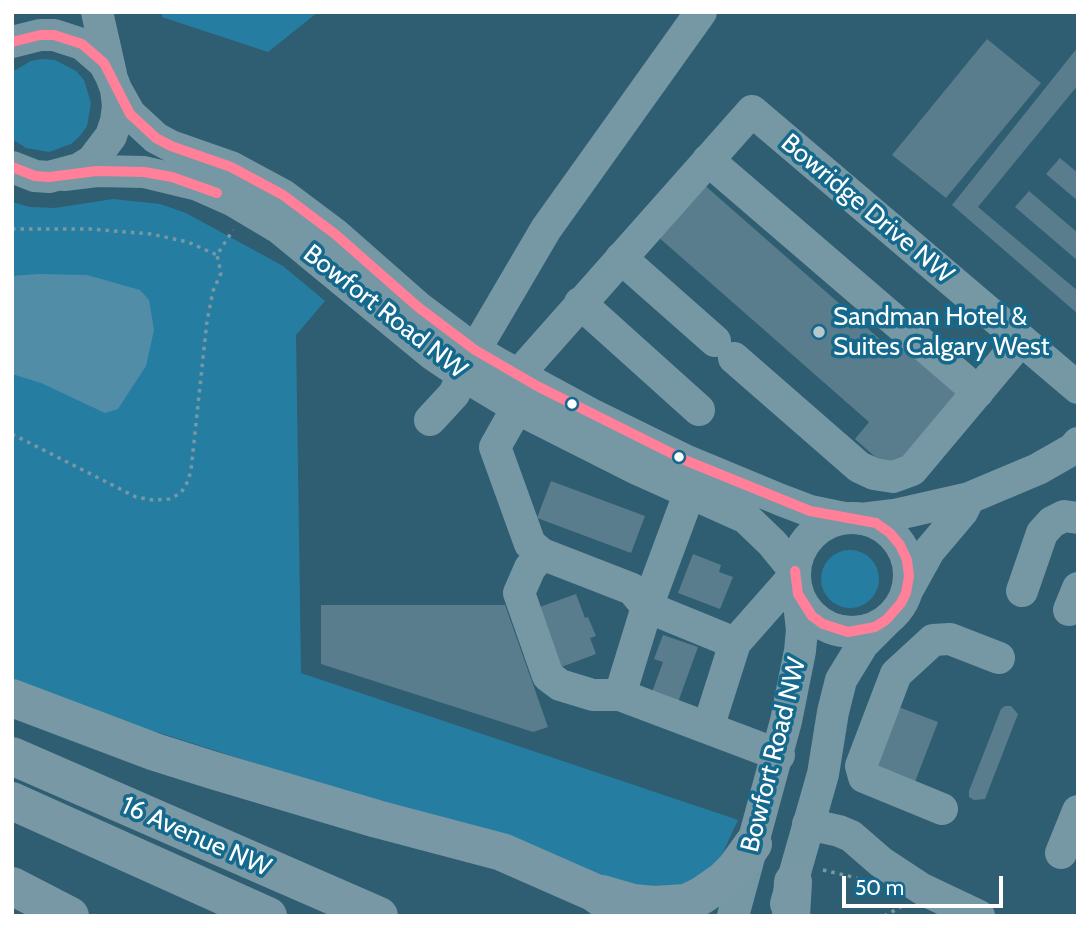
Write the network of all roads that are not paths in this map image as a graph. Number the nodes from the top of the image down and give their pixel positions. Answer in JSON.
{"nodes":[{"id":1,"x":36,"y":12,"type":"edge"},
{"id":2,"x":97,"y":12,"type":"edge"},
{"id":3,"x":701,"y":12,"type":"edge"},
{"id":4,"x":12,"y":42,"type":"edge"},
{"id":5,"x":114,"y":82,"type":"junction"},
{"id":6,"x":708,"y":160,"type":"junction"},
{"id":7,"x":12,"y":167,"type":"edge"},
{"id":8,"x":64,"y":175,"type":"junction"},
{"id":9,"x":621,"y":258,"type":"junction"},
{"id":10,"x":580,"y":303,"type":"junction"},
{"id":11,"x":1021,"y":340,"type":"junction"},
{"id":12,"x":469,"y":362,"type":"junction"},
{"id":13,"x":518,"y":375,"type":"junction"},
{"id":14,"x":1078,"y":388,"type":"edge"},
{"id":15,"x":978,"y":392,"type":"junction"},
{"id":16,"x":517,"y":408,"type":"junction"},
{"id":17,"x":699,"y":410,"type":"dead end"},
{"id":18,"x":430,"y":419,"type":"dead end"},
{"id":19,"x":1078,"y":443,"type":"edge"},
{"id":20,"x":1078,"y":467,"type":"edge"},
{"id":21,"x":1038,"y":469,"type":"junction"},
{"id":22,"x":689,"y":494,"type":"junction"},
{"id":23,"x":969,"y":498,"type":"junction"},
{"id":24,"x":1078,"y":518,"type":"edge"},
{"id":25,"x":852,"y":519,"type":"junction"},
{"id":26,"x":542,"y":554,"type":"junction"},
{"id":27,"x":796,"y":580,"type":"junction"},
{"id":28,"x":1022,"y":591,"type":"dead end"},
{"id":29,"x":906,"y":593,"type":"junction"},
{"id":30,"x":647,"y":607,"type":"junction"},
{"id":31,"x":886,"y":620,"type":"junction"},
{"id":32,"x":734,"y":643,"type":"junction"},
{"id":33,"x":999,"y":659,"type":"dead end"},
{"id":34,"x":620,"y":695,"type":"junction"},
{"id":35,"x":12,"y":698,"type":"edge"},
{"id":36,"x":708,"y":728,"type":"junction"},
{"id":37,"x":779,"y":755,"type":"junction"},
{"id":38,"x":12,"y":756,"type":"edge"},
{"id":39,"x":12,"y":801,"type":"edge"},
{"id":40,"x":942,"y":808,"type":"dead end"},
{"id":41,"x":1078,"y":811,"type":"edge"},
{"id":42,"x":12,"y":813,"type":"edge"},
{"id":43,"x":808,"y":824,"type":"junction"},
{"id":44,"x":752,"y":844,"type":"junction"},
{"id":45,"x":1059,"y":852,"type":"edge"},
{"id":46,"x":125,"y":853,"type":"junction"},
{"id":47,"x":12,"y":886,"type":"edge"},
{"id":48,"x":593,"y":892,"type":"junction"},
{"id":49,"x":795,"y":895,"type":"edge"},
{"id":50,"x":70,"y":916,"type":"edge"},
{"id":51,"x":268,"y":916,"type":"edge"},
{"id":52,"x":379,"y":916,"type":"edge"},
{"id":53,"x":627,"y":916,"type":"edge"},
{"id":54,"x":733,"y":916,"type":"edge"},
{"id":55,"x":979,"y":916,"type":"edge"}],
"edges":[{"from":1,"to":4,"type":"street"},
{"from":2,"to":5,"type":"street"},
{"from":3,"to":12,"type":"street"},
{"from":4,"to":5,"type":"street"},
{"from":5,"to":8,"type":"street"},
{"from":5,"to":12,"type":"street","name":"Bowfort Road NW"},
{"from":6,"to":9,"type":"street"},
{"from":6,"to":11,"type":"street","name":"Bowridge Drive NW"},
{"from":6,"to":15,"type":"street"},
{"from":7,"to":8,"type":"street","name":"Bowfort Road NW"},
{"from":8,"to":12,"type":"street","name":"Bowfort Road NW"},
{"from":9,"to":10,"type":"street"},
{"from":9,"to":15,"type":"street"},
{"from":10,"to":13,"type":"street"},
{"from":10,"to":17,"type":"street"},
{"from":11,"to":14,"type":"street","name":"Bowridge Drive NW"},
{"from":11,"to":15,"type":"street"},
{"from":12,"to":13,"type":"street","name":"Bowfort Road NW"},
{"from":12,"to":16,"type":"street","name":"Bowfort Road NW"},
{"from":12,"to":18,"type":"street"},
{"from":13,"to":25,"type":"street","name":"Bowfort Road NW"},
{"from":16,"to":22,"type":"street","name":"Bowfort Road NW"},
{"from":16,"to":26,"type":"street"},
{"from":19,"to":21,"type":"street","name":"Bowfort Road NW"},
{"from":20,"to":21,"type":"street"},
{"from":21,"to":23,"type":"street","name":"Bowfort Road NW"},
{"from":22,"to":27,"type":"street","name":"Bowfort Road NW"},
{"from":22,"to":30,"type":"street"},
{"from":23,"to":25,"type":"street","name":"Bowfort Road NW"},
{"from":23,"to":29,"type":"street"},
{"from":24,"to":28,"type":"street"},
{"from":25,"to":27,"type":"street"},
{"from":25,"to":29,"type":"street"},
{"from":26,"to":30,"type":"street"},
{"from":26,"to":34,"type":"street"},
{"from":27,"to":31,"type":"street"},
{"from":27,"to":32,"type":"street"},
{"from":27,"to":37,"type":"street","name":"Bowfort Road NW"},
{"from":29,"to":31,"type":"street"},
{"from":30,"to":32,"type":"street"},
{"from":30,"to":34,"type":"street"},
{"from":31,"to":43,"type":"street","name":"Bowfort Road NW"},
{"from":32,"to":36,"type":"street"},
{"from":33,"to":40,"type":"street"},
{"from":34,"to":36,"type":"street"},
{"from":35,"to":48,"type":"highway"},
{"from":36,"to":37,"type":"street"},
{"from":37,"to":44,"type":"street","name":"Bowfort Road NW"},
{"from":38,"to":52,"type":"highway","name":"16 Avenue NW"},
{"from":39,"to":46,"type":"highway","name":"16 Avenue NW"},
{"from":41,"to":45,"type":"street"},
{"from":42,"to":46,"type":"highway"},
{"from":43,"to":49,"type":"street","name":"Bowfort Road NW"},
{"from":43,"to":55,"type":"street"},
{"from":44,"to":48,"type":"highway"},
{"from":44,"to":54,"type":"street","name":"Bowfort Road NW"},
{"from":46,"to":51,"type":"highway","name":"16 Avenue NW"},
{"from":47,"to":50,"type":"highway"},
{"from":48,"to":53,"type":"highway"}]}
